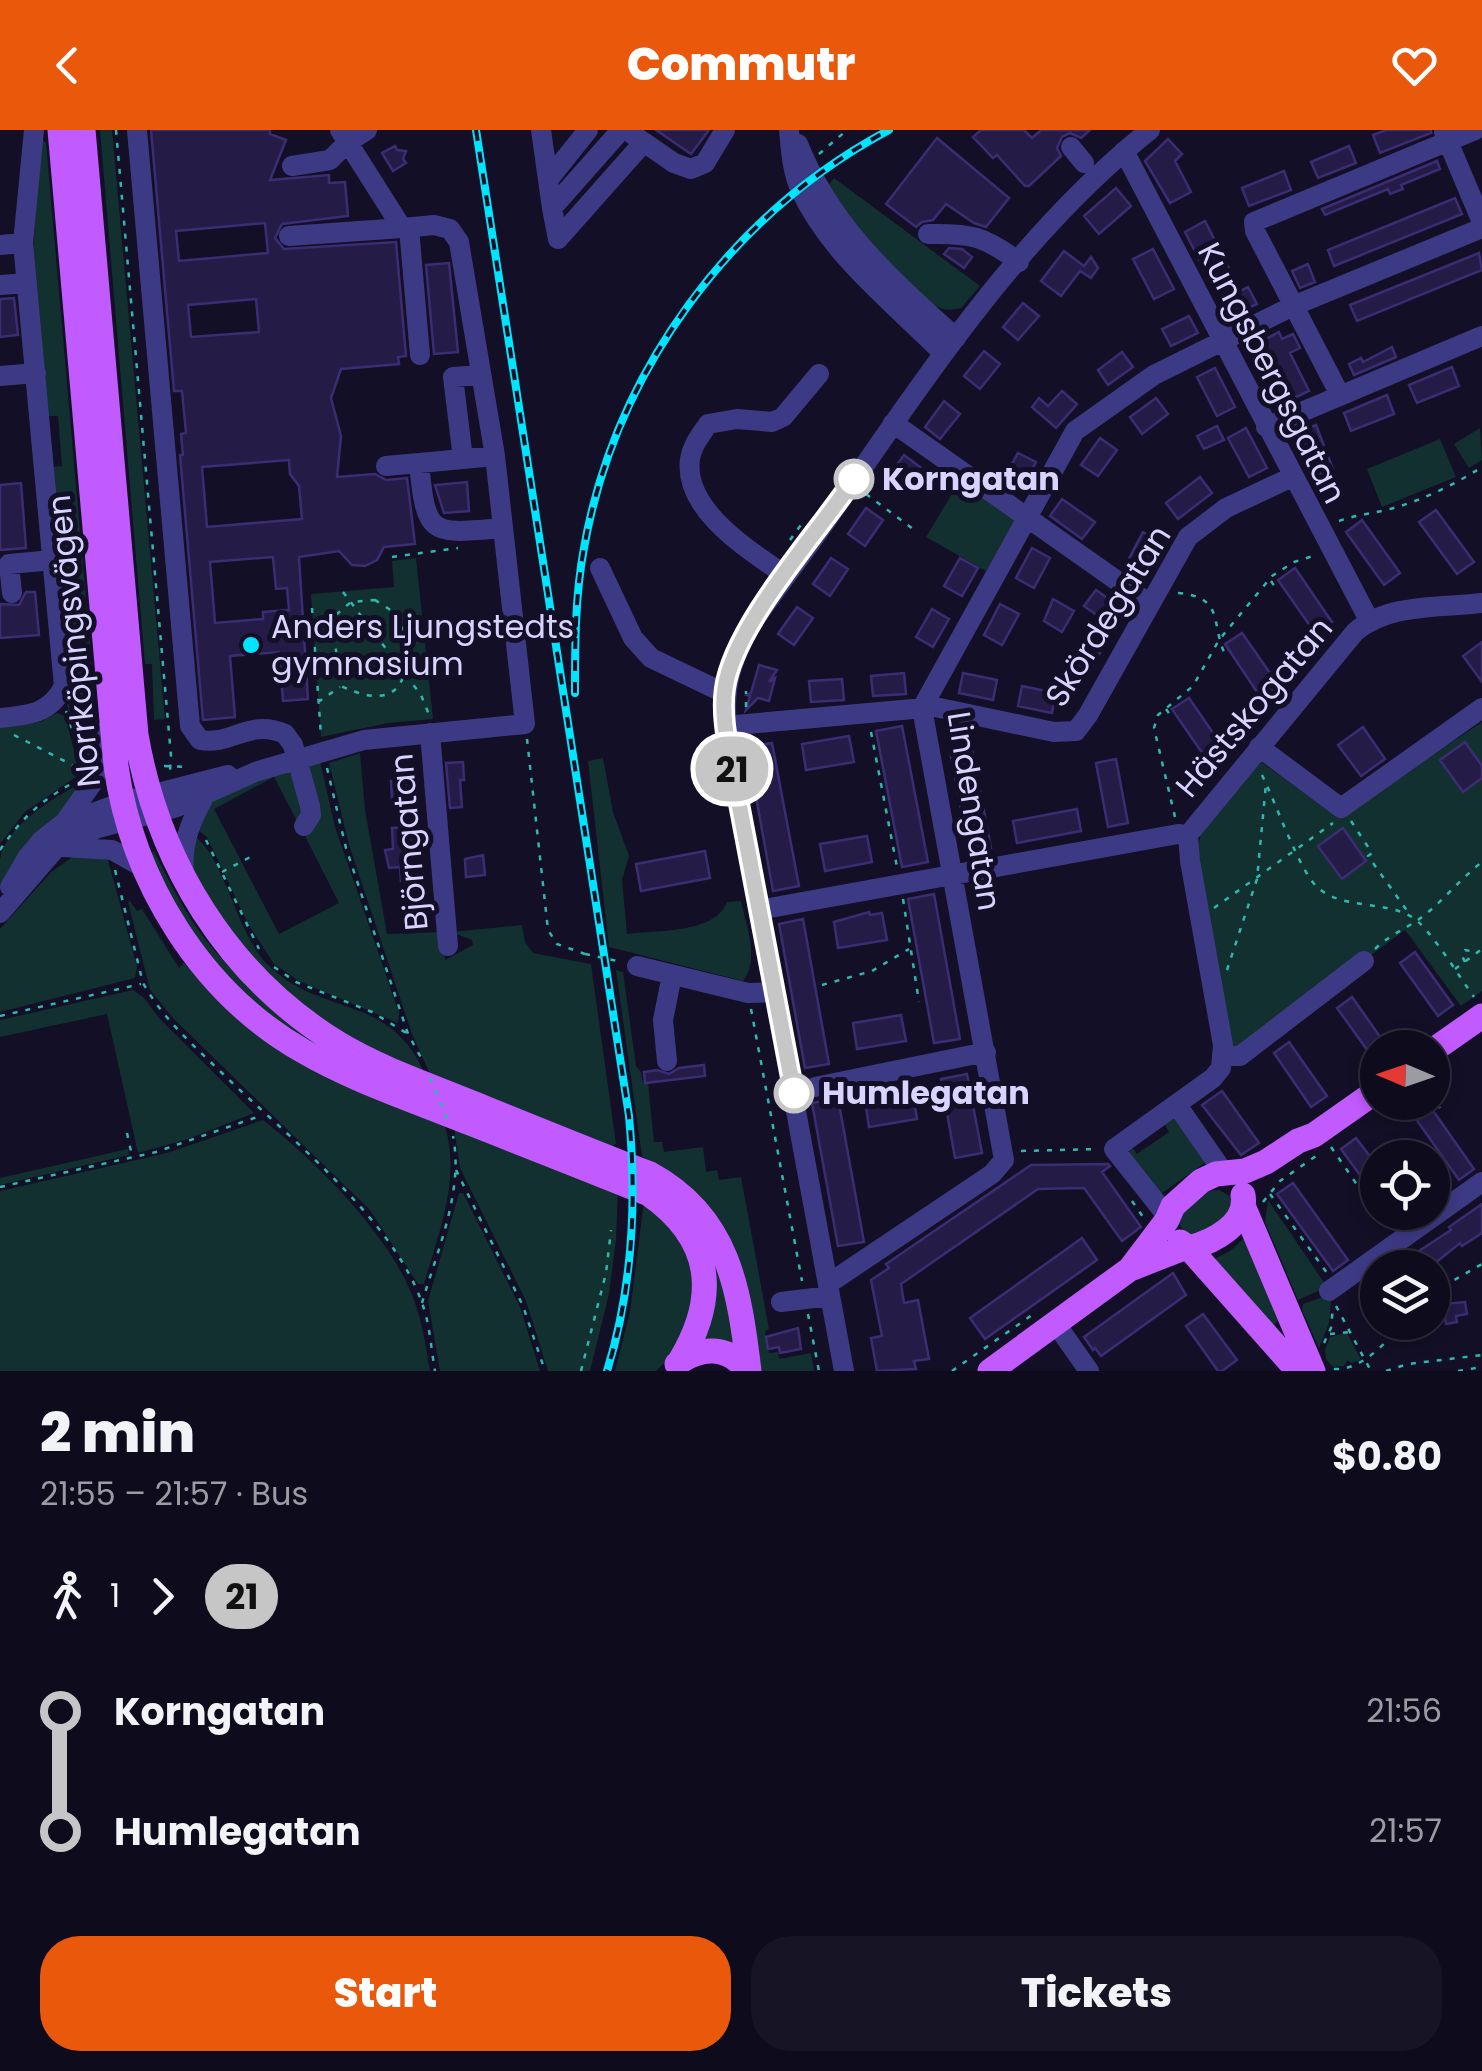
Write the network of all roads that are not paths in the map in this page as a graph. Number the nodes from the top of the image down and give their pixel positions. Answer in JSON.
{"nodes":[{"id":1,"x":34,"y":130,"type":"edge"},
{"id":2,"x":60,"y":130,"type":"edge"},
{"id":3,"x":84,"y":130,"type":"edge"},
{"id":4,"x":137,"y":130,"type":"edge"},
{"id":5,"x":367,"y":130,"type":"edge"},
{"id":6,"x":541,"y":130,"type":"edge"},
{"id":7,"x":588,"y":130,"type":"edge"},
{"id":8,"x":725,"y":130,"type":"edge"},
{"id":9,"x":791,"y":130,"type":"edge"},
{"id":10,"x":1150,"y":130,"type":"edge"},
{"id":11,"x":1475,"y":130,"type":"edge"},
{"id":12,"x":631,"y":134,"type":"edge"},
{"id":13,"x":344,"y":136,"type":"edge"},
{"id":14,"x":1446,"y":136,"type":"edge"},
{"id":15,"x":1126,"y":142,"type":"edge"},
{"id":16,"x":292,"y":166,"type":"dead end"},
{"id":17,"x":548,"y":180,"type":"junction"},
{"id":18,"x":552,"y":208,"type":"junction"},
{"id":19,"x":1482,"y":225,"type":"edge"},
{"id":20,"x":406,"y":228,"type":"junction"},
{"id":21,"x":928,"y":234,"type":"dead end"},
{"id":22,"x":300,"y":236,"type":"dead end"},
{"id":23,"x":23,"y":243,"type":"junction"},
{"id":24,"x":0,"y":245,"type":"edge"},
{"id":25,"x":1019,"y":262,"type":"junction"},
{"id":26,"x":27,"y":283,"type":"junction"},
{"id":27,"x":0,"y":285,"type":"edge"},
{"id":28,"x":1293,"y":306,"type":"junction"},
{"id":29,"x":1482,"y":336,"type":"edge"},
{"id":30,"x":1222,"y":342,"type":"junction"},
{"id":31,"x":950,"y":345,"type":"junction"},
{"id":32,"x":420,"y":355,"type":"dead end"},
{"id":33,"x":36,"y":373,"type":"junction"},
{"id":34,"x":819,"y":374,"type":"dead end"},
{"id":35,"x":482,"y":375,"type":"junction"},
{"id":36,"x":0,"y":376,"type":"edge"},
{"id":37,"x":1340,"y":395,"type":"junction"},
{"id":38,"x":893,"y":423,"type":"junction"},
{"id":39,"x":1266,"y":427,"type":"junction"},
{"id":40,"x":494,"y":456,"type":"junction"},
{"id":41,"x":463,"y":459,"type":"junction"},
{"id":42,"x":419,"y":463,"type":"junction"},
{"id":43,"x":386,"y":466,"type":"dead end"},
{"id":44,"x":1292,"y":477,"type":"junction"},
{"id":45,"x":1026,"y":518,"type":"junction"},
{"id":46,"x":503,"y":528,"type":"junction"},
{"id":47,"x":53,"y":560,"type":"junction"},
{"id":48,"x":600,"y":568,"type":"dead end"},
{"id":49,"x":785,"y":575,"type":"junction"},
{"id":50,"x":12,"y":594,"type":"dead end"},
{"id":51,"x":1153,"y":599,"type":"junction"},
{"id":52,"x":1482,"y":603,"type":"edge"},
{"id":53,"x":1368,"y":620,"type":"junction"},
{"id":54,"x":724,"y":694,"type":"junction"},
{"id":55,"x":922,"y":708,"type":"junction"},
{"id":56,"x":1482,"y":708,"type":"edge"},
{"id":57,"x":110,"y":717,"type":"junction"},
{"id":58,"x":0,"y":718,"type":"edge"},
{"id":59,"x":725,"y":726,"type":"junction"},
{"id":60,"x":432,"y":732,"type":"junction"},
{"id":61,"x":1256,"y":752,"type":"junction"},
{"id":62,"x":297,"y":760,"type":"junction"},
{"id":63,"x":255,"y":772,"type":"junction"},
{"id":64,"x":203,"y":798,"type":"junction"},
{"id":65,"x":145,"y":804,"type":"junction"},
{"id":66,"x":61,"y":825,"type":"junction"},
{"id":67,"x":304,"y":826,"type":"dead end"},
{"id":68,"x":1183,"y":834,"type":"junction"},
{"id":69,"x":57,"y":848,"type":"junction"},
{"id":70,"x":146,"y":869,"type":"junction"},
{"id":71,"x":954,"y":874,"type":"junction"},
{"id":72,"x":184,"y":880,"type":"junction"},
{"id":73,"x":0,"y":909,"type":"edge"},
{"id":74,"x":758,"y":910,"type":"junction"},
{"id":75,"x":448,"y":946,"type":"dead end"},
{"id":76,"x":1364,"y":961,"type":"road end"},
{"id":77,"x":629,"y":964,"type":"road end"},
{"id":78,"x":672,"y":975,"type":"junction"},
{"id":79,"x":774,"y":992,"type":"junction"},
{"id":80,"x":1479,"y":1008,"type":"edge"},
{"id":81,"x":1450,"y":1035,"type":"edge"},
{"id":82,"x":986,"y":1052,"type":"junction"},
{"id":83,"x":1223,"y":1056,"type":"junction"},
{"id":84,"x":667,"y":1061,"type":"dead end"},
{"id":85,"x":815,"y":1087,"type":"dead end"},
{"id":86,"x":1360,"y":1103,"type":"edge"},
{"id":87,"x":1176,"y":1105,"type":"junction"},
{"id":88,"x":1314,"y":1135,"type":"junction"},
{"id":89,"x":1227,"y":1174,"type":"junction"},
{"id":90,"x":1482,"y":1182,"type":"edge"},
{"id":91,"x":1250,"y":1208,"type":"junction"},
{"id":92,"x":1167,"y":1218,"type":"junction"},
{"id":93,"x":1188,"y":1247,"type":"junction"},
{"id":94,"x":1130,"y":1269,"type":"junction"},
{"id":95,"x":1332,"y":1289,"type":"road end"},
{"id":96,"x":829,"y":1290,"type":"junction"},
{"id":97,"x":781,"y":1302,"type":"dead end"},
{"id":98,"x":1290,"y":1316,"type":"junction"},
{"id":99,"x":1046,"y":1318,"type":"junction"},
{"id":100,"x":1266,"y":1334,"type":"junction"},
{"id":101,"x":675,"y":1366,"type":"edge"},
{"id":102,"x":1315,"y":1367,"type":"edge"},
{"id":103,"x":748,"y":1371,"type":"edge"},
{"id":104,"x":844,"y":1371,"type":"edge"},
{"id":105,"x":990,"y":1371,"type":"edge"},
{"id":106,"x":1089,"y":1371,"type":"edge"}],
"edges":[{"from":1,"to":23,"type":"street"},
{"from":2,"to":57,"type":"main road","name":"Norrköpingsvägen"},
{"from":3,"to":65,"type":"main road","name":"Norrköpingsvägen"},
{"from":4,"to":62,"type":"street"},
{"from":5,"to":13,"type":"street"},
{"from":6,"to":17,"type":"street"},
{"from":7,"to":17,"type":"street"},
{"from":8,"to":12,"type":"street"},
{"from":9,"to":31,"type":"street"},
{"from":10,"to":15,"type":"street"},
{"from":11,"to":14,"type":"street"},
{"from":12,"to":18,"type":"street"},
{"from":12,"to":18,"type":"street"},
{"from":13,"to":16,"type":"street"},
{"from":13,"to":20,"type":"street"},
{"from":14,"to":19,"type":"street"},
{"from":14,"to":28,"type":"street"},
{"from":15,"to":25,"type":"street"},
{"from":15,"to":30,"type":"street","name":"Kungsbergsgatan"},
{"from":17,"to":18,"type":"street"},
{"from":19,"to":28,"type":"street","name":"Lindengatan"},
{"from":20,"to":22,"type":"street"},
{"from":20,"to":32,"type":"street"},
{"from":20,"to":35,"type":"street"},
{"from":21,"to":25,"type":"street"},
{"from":23,"to":24,"type":"street"},
{"from":23,"to":26,"type":"street"},
{"from":25,"to":31,"type":"street"},
{"from":26,"to":27,"type":"street"},
{"from":26,"to":33,"type":"street"},
{"from":28,"to":30,"type":"street","name":"Lindengatan"},
{"from":28,"to":37,"type":"street"},
{"from":29,"to":37,"type":"street"},
{"from":30,"to":39,"type":"street","name":"Kungsbergsgatan"},
{"from":30,"to":45,"type":"street","name":"Lindengatan"},
{"from":31,"to":38,"type":"street"},
{"from":33,"to":36,"type":"street"},
{"from":33,"to":47,"type":"street"},
{"from":34,"to":49,"type":"street"},
{"from":35,"to":40,"type":"street"},
{"from":35,"to":41,"type":"street"},
{"from":37,"to":39,"type":"street"},
{"from":38,"to":45,"type":"street"},
{"from":38,"to":49,"type":"street"},
{"from":39,"to":44,"type":"street","name":"Kungsbergsgatan"},
{"from":40,"to":41,"type":"street"},
{"from":40,"to":46,"type":"street"},
{"from":41,"to":42,"type":"street"},
{"from":42,"to":43,"type":"street"},
{"from":42,"to":46,"type":"street"},
{"from":44,"to":51,"type":"street","name":"Skördegatan"},
{"from":44,"to":53,"type":"street","name":"Kungsbergsgatan"},
{"from":45,"to":51,"type":"street"},
{"from":45,"to":55,"type":"street","name":"Lindengatan"},
{"from":46,"to":60,"type":"street"},
{"from":47,"to":50,"type":"street"},
{"from":47,"to":58,"type":"street"},
{"from":48,"to":54,"type":"street"},
{"from":49,"to":54,"type":"street"},
{"from":51,"to":55,"type":"street","name":"Skördegatan"},
{"from":52,"to":53,"type":"street","name":"Hästskogatan"},
{"from":53,"to":61,"type":"street","name":"Hästskogatan"},
{"from":54,"to":59,"type":"street"},
{"from":55,"to":59,"type":"street","name":"Skördegatan"},
{"from":55,"to":71,"type":"street","name":"Lindengatan"},
{"from":56,"to":61,"type":"street"},
{"from":57,"to":65,"type":"main road","name":"Norrköpingsvägen"},
{"from":57,"to":66,"type":"street"},
{"from":59,"to":74,"type":"street"},
{"from":60,"to":62,"type":"street"},
{"from":60,"to":75,"type":"street","name":"Björngatan"},
{"from":61,"to":68,"type":"street","name":"Hästskogatan"},
{"from":62,"to":63,"type":"street"},
{"from":62,"to":67,"type":"street"},
{"from":63,"to":64,"type":"street"},
{"from":63,"to":65,"type":"street"},
{"from":64,"to":65,"type":"street"},
{"from":64,"to":72,"type":"street"},
{"from":65,"to":66,"type":"street"},
{"from":65,"to":69,"type":"street"},
{"from":65,"to":70,"type":"main road","name":"Norrköpingsvägen"},
{"from":65,"to":72,"type":"main road","name":"Norrköpingsvägen"},
{"from":66,"to":73,"type":"street"},
{"from":68,"to":71,"type":"street"},
{"from":68,"to":83,"type":"street","name":"Hästskogatan"},
{"from":69,"to":70,"type":"street"},
{"from":69,"to":73,"type":"street"},
{"from":70,"to":101,"type":"main road","name":"Norrköpingsvägen"},
{"from":71,"to":74,"type":"street"},
{"from":71,"to":82,"type":"street","name":"Lindengatan"},
{"from":72,"to":103,"type":"main road","name":"Norrköpingsvägen"},
{"from":74,"to":79,"type":"street"},
{"from":76,"to":83,"type":"street"},
{"from":77,"to":78,"type":"street"},
{"from":78,"to":79,"type":"street"},
{"from":78,"to":84,"type":"street"},
{"from":79,"to":96,"type":"street"},
{"from":80,"to":81,"type":"main road"},
{"from":82,"to":85,"type":"street"},
{"from":82,"to":96,"type":"street","name":"Lindengatan"},
{"from":83,"to":87,"type":"street"},
{"from":86,"to":88,"type":"main road"},
{"from":87,"to":89,"type":"street"},
{"from":87,"to":92,"type":"street"},
{"from":88,"to":89,"type":"main road"},
{"from":88,"to":91,"type":"main road"},
{"from":89,"to":91,"type":"main road"},
{"from":89,"to":92,"type":"main road"},
{"from":90,"to":95,"type":"street"},
{"from":91,"to":93,"type":"main road"},
{"from":91,"to":98,"type":"main road"},
{"from":92,"to":93,"type":"main road"},
{"from":92,"to":94,"type":"main road"},
{"from":93,"to":94,"type":"main road"},
{"from":93,"to":100,"type":"main road"},
{"from":94,"to":99,"type":"main road"},
{"from":96,"to":97,"type":"street"},
{"from":96,"to":104,"type":"street"},
{"from":98,"to":100,"type":"street"},
{"from":98,"to":102,"type":"main road"},
{"from":99,"to":105,"type":"main road"},
{"from":99,"to":106,"type":"street"},
{"from":100,"to":102,"type":"main road"},
{"from":101,"to":103,"type":"main road"}]}
